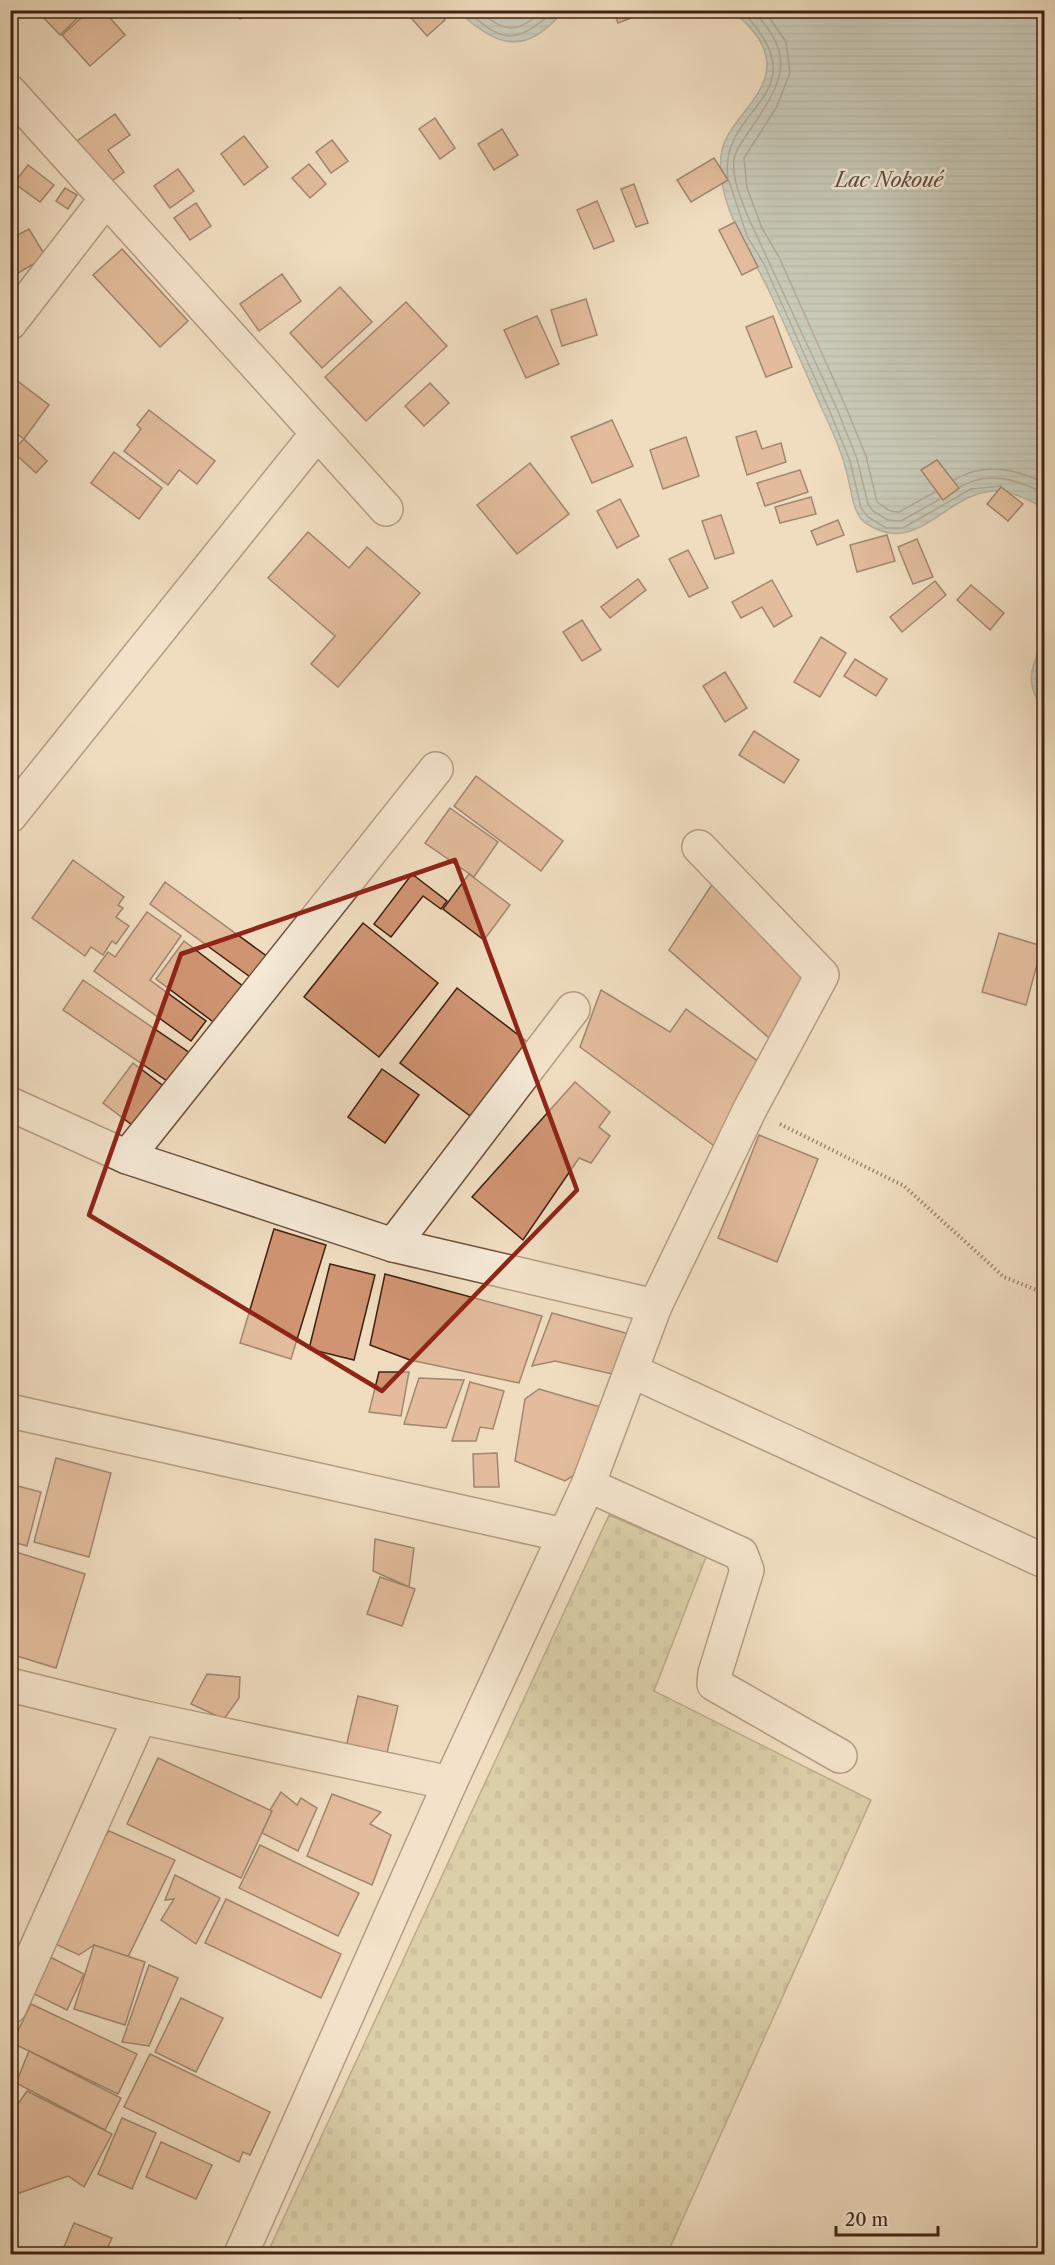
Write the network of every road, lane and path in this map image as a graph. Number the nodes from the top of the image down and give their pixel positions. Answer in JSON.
{"nodes":[{"id":1,"x":10,"y":92,"type":"edge"},
{"id":2,"x":106,"y":199,"type":"junction"},
{"id":3,"x":10,"y":323,"type":"edge"},
{"id":4,"x":316,"y":435,"type":"junction"},
{"id":5,"x":386,"y":509,"type":"dead end"},
{"id":6,"x":436,"y":769,"type":"dead end"},
{"id":7,"x":10,"y":816,"type":"edge"},
{"id":8,"x":699,"y":847,"type":"dead end"},
{"id":9,"x":573,"y":1009,"type":"dead end"},
{"id":10,"x":10,"y":1104,"type":"edge"},
{"id":11,"x":750,"y":1109,"type":"junction"},
{"id":12,"x":127,"y":1157,"type":"junction"},
{"id":13,"x":393,"y":1245,"type":"junction"},
{"id":14,"x":1044,"y":1293,"type":"edge"},
{"id":15,"x":655,"y":1306,"type":"junction"},
{"id":16,"x":632,"y":1371,"type":"junction"},
{"id":17,"x":10,"y":1412,"type":"edge"},
{"id":18,"x":588,"y":1485,"type":"junction"},
{"id":19,"x":564,"y":1535,"type":"junction"},
{"id":20,"x":1044,"y":1561,"type":"edge"},
{"id":21,"x":10,"y":1685,"type":"edge"},
{"id":22,"x":140,"y":1717,"type":"junction"},
{"id":23,"x":840,"y":1756,"type":"dead end"},
{"id":24,"x":450,"y":1783,"type":"junction"},
{"id":25,"x":10,"y":2007,"type":"edge"},
{"id":26,"x":241,"y":2254,"type":"edge"}],
"edges":[{"from":1,"to":2,"type":"street"},
{"from":2,"to":3,"type":"street"},
{"from":2,"to":4,"type":"street"},
{"from":4,"to":5,"type":"street"},
{"from":4,"to":7,"type":"street"},
{"from":6,"to":12,"type":"street"},
{"from":8,"to":11,"type":"street"},
{"from":9,"to":13,"type":"street"},
{"from":10,"to":12,"type":"street"},
{"from":11,"to":14,"type":"path"},
{"from":11,"to":15,"type":"street"},
{"from":12,"to":13,"type":"street"},
{"from":13,"to":15,"type":"street"},
{"from":15,"to":16,"type":"street"},
{"from":16,"to":18,"type":"street"},
{"from":16,"to":20,"type":"street"},
{"from":17,"to":19,"type":"street"},
{"from":18,"to":19,"type":"street"},
{"from":18,"to":23,"type":"street"},
{"from":19,"to":24,"type":"street"},
{"from":21,"to":22,"type":"street"},
{"from":22,"to":24,"type":"street"},
{"from":22,"to":25,"type":"street"},
{"from":24,"to":26,"type":"street"}]}
